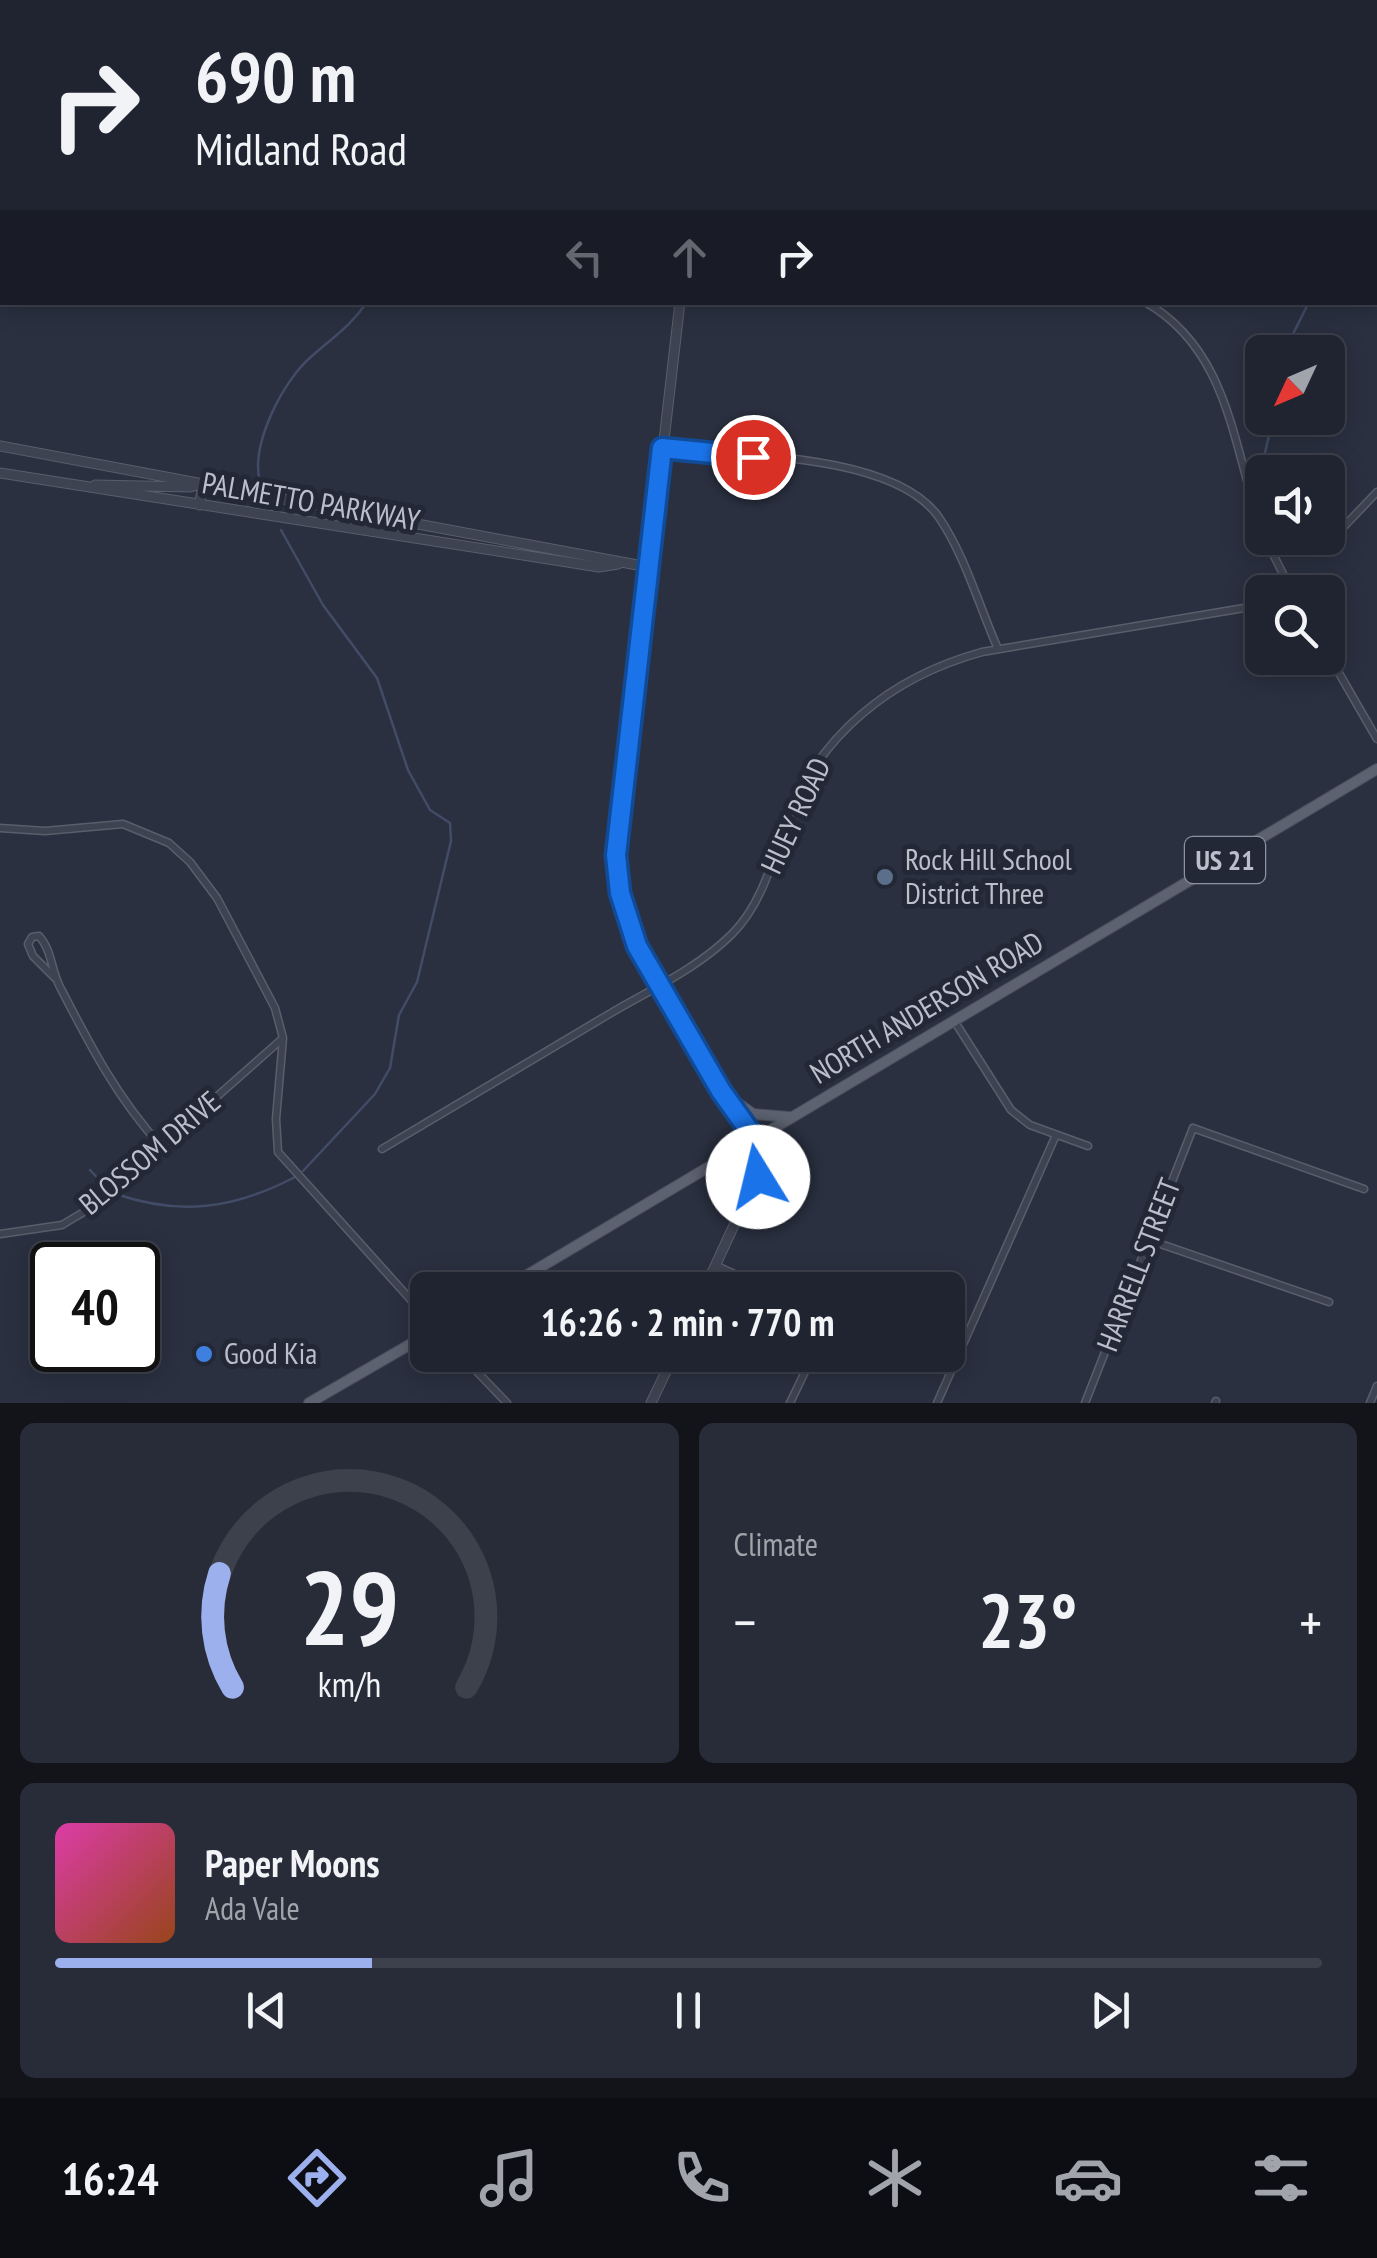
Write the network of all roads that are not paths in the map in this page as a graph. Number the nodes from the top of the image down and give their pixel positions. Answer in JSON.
{"nodes":[{"id":1,"x":680,"y":305,"type":"edge"},
{"id":2,"x":1148,"y":305,"type":"edge"},
{"id":3,"x":0,"y":446,"type":"edge"},
{"id":4,"x":662,"y":448,"type":"junction"},
{"id":5,"x":1245,"y":467,"type":"edge"},
{"id":6,"x":0,"y":474,"type":"edge"},
{"id":7,"x":204,"y":482,"type":"junction"},
{"id":8,"x":84,"y":487,"type":"junction"},
{"id":9,"x":1377,"y":492,"type":"edge"},
{"id":10,"x":199,"y":505,"type":"junction"},
{"id":11,"x":1345,"y":526,"type":"edge"},
{"id":12,"x":620,"y":564,"type":"junction"},
{"id":13,"x":648,"y":567,"type":"junction"},
{"id":14,"x":1245,"y":607,"type":"edge"},
{"id":15,"x":998,"y":649,"type":"junction"},
{"id":16,"x":1340,"y":675,"type":"edge"},
{"id":17,"x":1377,"y":739,"type":"edge"},
{"id":18,"x":1377,"y":769,"type":"edge"},
{"id":19,"x":0,"y":828,"type":"edge"},
{"id":20,"x":55,"y":978,"type":"junction"},
{"id":21,"x":658,"y":985,"type":"junction"},
{"id":22,"x":955,"y":1022,"type":"junction"},
{"id":23,"x":283,"y":1038,"type":"junction"},
{"id":24,"x":721,"y":1091,"type":"junction"},
{"id":25,"x":794,"y":1116,"type":"junction"},
{"id":26,"x":1056,"y":1135,"type":"junction"},
{"id":27,"x":756,"y":1140,"type":"junction"},
{"id":28,"x":161,"y":1146,"type":"junction"},
{"id":29,"x":1088,"y":1146,"type":"dead end"},
{"id":30,"x":744,"y":1147,"type":"junction"},
{"id":31,"x":382,"y":1149,"type":"dead end"},
{"id":32,"x":712,"y":1165,"type":"junction"},
{"id":33,"x":1364,"y":1189,"type":"dead end"},
{"id":34,"x":744,"y":1190,"type":"junction"},
{"id":35,"x":742,"y":1208,"type":"junction"},
{"id":36,"x":0,"y":1234,"type":"edge"},
{"id":37,"x":1149,"y":1240,"type":"junction"},
{"id":38,"x":715,"y":1266,"type":"junction"},
{"id":39,"x":532,"y":1272,"type":"edge"},
{"id":40,"x":712,"y":1272,"type":"edge"},
{"id":41,"x":728,"y":1272,"type":"edge"},
{"id":42,"x":410,"y":1299,"type":"edge"},
{"id":43,"x":1329,"y":1302,"type":"dead end"},
{"id":44,"x":410,"y":1344,"type":"edge"},
{"id":45,"x":477,"y":1372,"type":"edge"},
{"id":46,"x":666,"y":1372,"type":"edge"},
{"id":47,"x":805,"y":1372,"type":"edge"},
{"id":48,"x":1377,"y":1386,"type":"edge"},
{"id":49,"x":309,"y":1403,"type":"edge"},
{"id":50,"x":507,"y":1403,"type":"edge"},
{"id":51,"x":651,"y":1403,"type":"edge"},
{"id":52,"x":790,"y":1403,"type":"edge"},
{"id":53,"x":937,"y":1403,"type":"edge"},
{"id":54,"x":1084,"y":1403,"type":"edge"},
{"id":55,"x":1370,"y":1403,"type":"edge"}],
"edges":[{"from":1,"to":4,"type":"street"},
{"from":2,"to":5,"type":"street"},
{"from":3,"to":7,"type":"street","name":"PALMETTO PARKWAY"},
{"from":4,"to":13,"type":"street"},
{"from":4,"to":15,"type":"street"},
{"from":6,"to":8,"type":"street","name":"PALMETTO PARKWAY"},
{"from":7,"to":8,"type":"street"},
{"from":7,"to":10,"type":"street"},
{"from":7,"to":12,"type":"street","name":"PALMETTO PARKWAY"},
{"from":8,"to":10,"type":"street","name":"PALMETTO PARKWAY"},
{"from":9,"to":11,"type":"street"},
{"from":10,"to":12,"type":"street","name":"PALMETTO PARKWAY"},
{"from":12,"to":13,"type":"street","name":"PALMETTO PARKWAY"},
{"from":13,"to":21,"type":"street"},
{"from":14,"to":15,"type":"street","name":"HUEY ROAD"},
{"from":15,"to":21,"type":"street","name":"HUEY ROAD"},
{"from":16,"to":17,"type":"street"},
{"from":18,"to":22,"type":"main road","name":"NORTH ANDERSON ROAD","number":"US 21"},
{"from":19,"to":23,"type":"street"},
{"from":20,"to":20,"type":"street"},
{"from":20,"to":28,"type":"street"},
{"from":21,"to":24,"type":"street"},
{"from":21,"to":31,"type":"street","name":"HUEY ROAD"},
{"from":22,"to":25,"type":"main road","name":"NORTH ANDERSON ROAD","number":"US 21"},
{"from":22,"to":26,"type":"street"},
{"from":23,"to":28,"type":"street","name":"BLOSSOM DRIVE"},
{"from":23,"to":42,"type":"street"},
{"from":24,"to":25,"type":"main road"},
{"from":24,"to":27,"type":"street"},
{"from":24,"to":30,"type":"street"},
{"from":25,"to":27,"type":"main road","name":"NORTH ANDERSON ROAD","number":"US 21"},
{"from":26,"to":29,"type":"street"},
{"from":26,"to":53,"type":"street"},
{"from":27,"to":30,"type":"main road","name":"NORTH ANDERSON ROAD","number":"US 21"},
{"from":27,"to":35,"type":"street"},
{"from":28,"to":36,"type":"street","name":"BLOSSOM DRIVE"},
{"from":30,"to":32,"type":"main road","name":"NORTH ANDERSON ROAD","number":"US 21"},
{"from":30,"to":34,"type":"street"},
{"from":32,"to":34,"type":"main road"},
{"from":32,"to":39,"type":"main road","name":"NORTH ANDERSON ROAD","number":"US 21"},
{"from":33,"to":37,"type":"street","name":"HARRELL STREET"},
{"from":34,"to":35,"type":"street"},
{"from":35,"to":38,"type":"street"},
{"from":37,"to":43,"type":"street"},
{"from":37,"to":54,"type":"street","name":"HARRELL STREET"},
{"from":38,"to":40,"type":"street"},
{"from":38,"to":41,"type":"street"},
{"from":44,"to":49,"type":"main road"},
{"from":45,"to":50,"type":"street"},
{"from":46,"to":51,"type":"street"},
{"from":47,"to":52,"type":"street"},
{"from":48,"to":55,"type":"street"}]}
